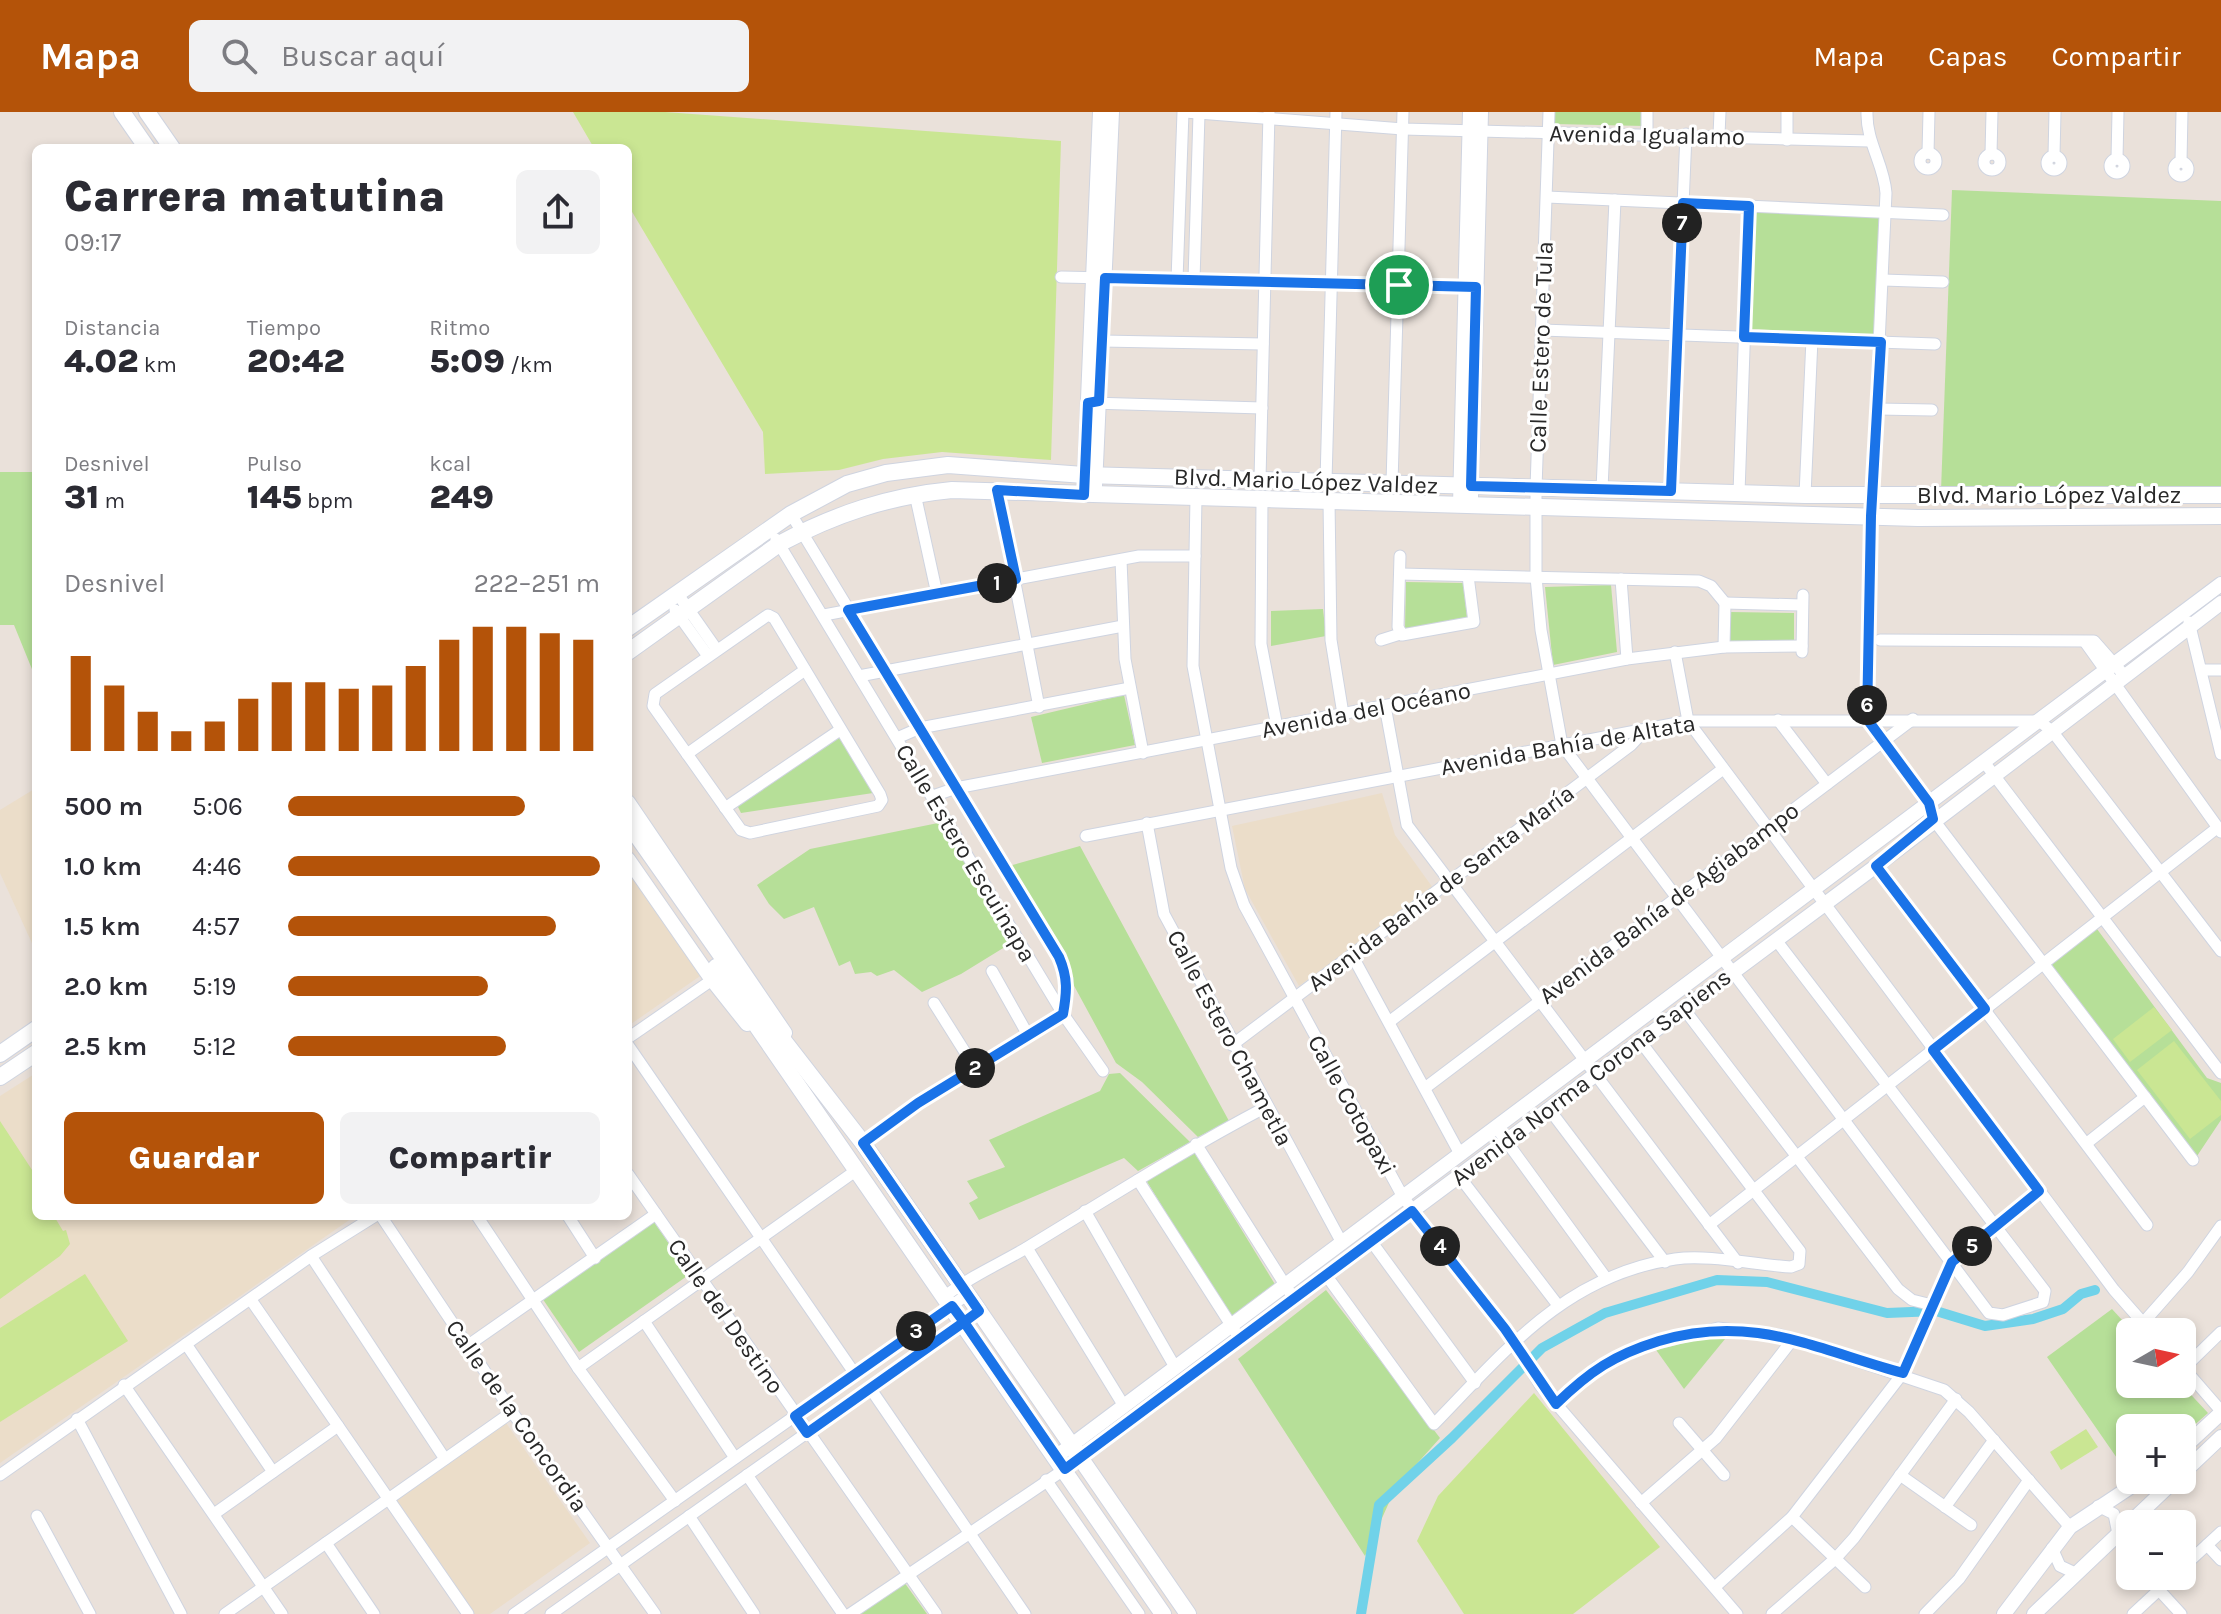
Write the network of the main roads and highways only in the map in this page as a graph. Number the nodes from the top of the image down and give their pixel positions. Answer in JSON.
{"nodes":[{"id":1,"x":122,"y":112,"type":"edge"},
{"id":2,"x":147,"y":112,"type":"edge"},
{"id":3,"x":144,"y":144,"type":"edge"},
{"id":4,"x":169,"y":144,"type":"edge"},
{"id":5,"x":2221,"y":495,"type":"edge"},
{"id":6,"x":2221,"y":516,"type":"edge"},
{"id":7,"x":632,"y":625,"type":"edge"},
{"id":8,"x":632,"y":649,"type":"edge"},
{"id":9,"x":632,"y":829,"type":"edge"},
{"id":10,"x":632,"y":847,"type":"edge"},
{"id":11,"x":32,"y":1032,"type":"edge"},
{"id":12,"x":0,"y":1054,"type":"edge"},
{"id":13,"x":32,"y":1056,"type":"edge"},
{"id":14,"x":0,"y":1077,"type":"edge"},
{"id":15,"x":1163,"y":1614,"type":"edge"},
{"id":16,"x":1188,"y":1614,"type":"edge"}],
"edges":[{"from":1,"to":3,"type":"main road"},
{"from":2,"to":4,"type":"main road"},
{"from":5,"to":7,"type":"main road","name":"Blvd. Mario López Valdez"},
{"from":6,"to":8,"type":"main road","name":"Blvd. Mario López Valdez"},
{"from":9,"to":16,"type":"main road"},
{"from":10,"to":15,"type":"main road"},
{"from":11,"to":12,"type":"main road"},
{"from":13,"to":14,"type":"main road"}]}
